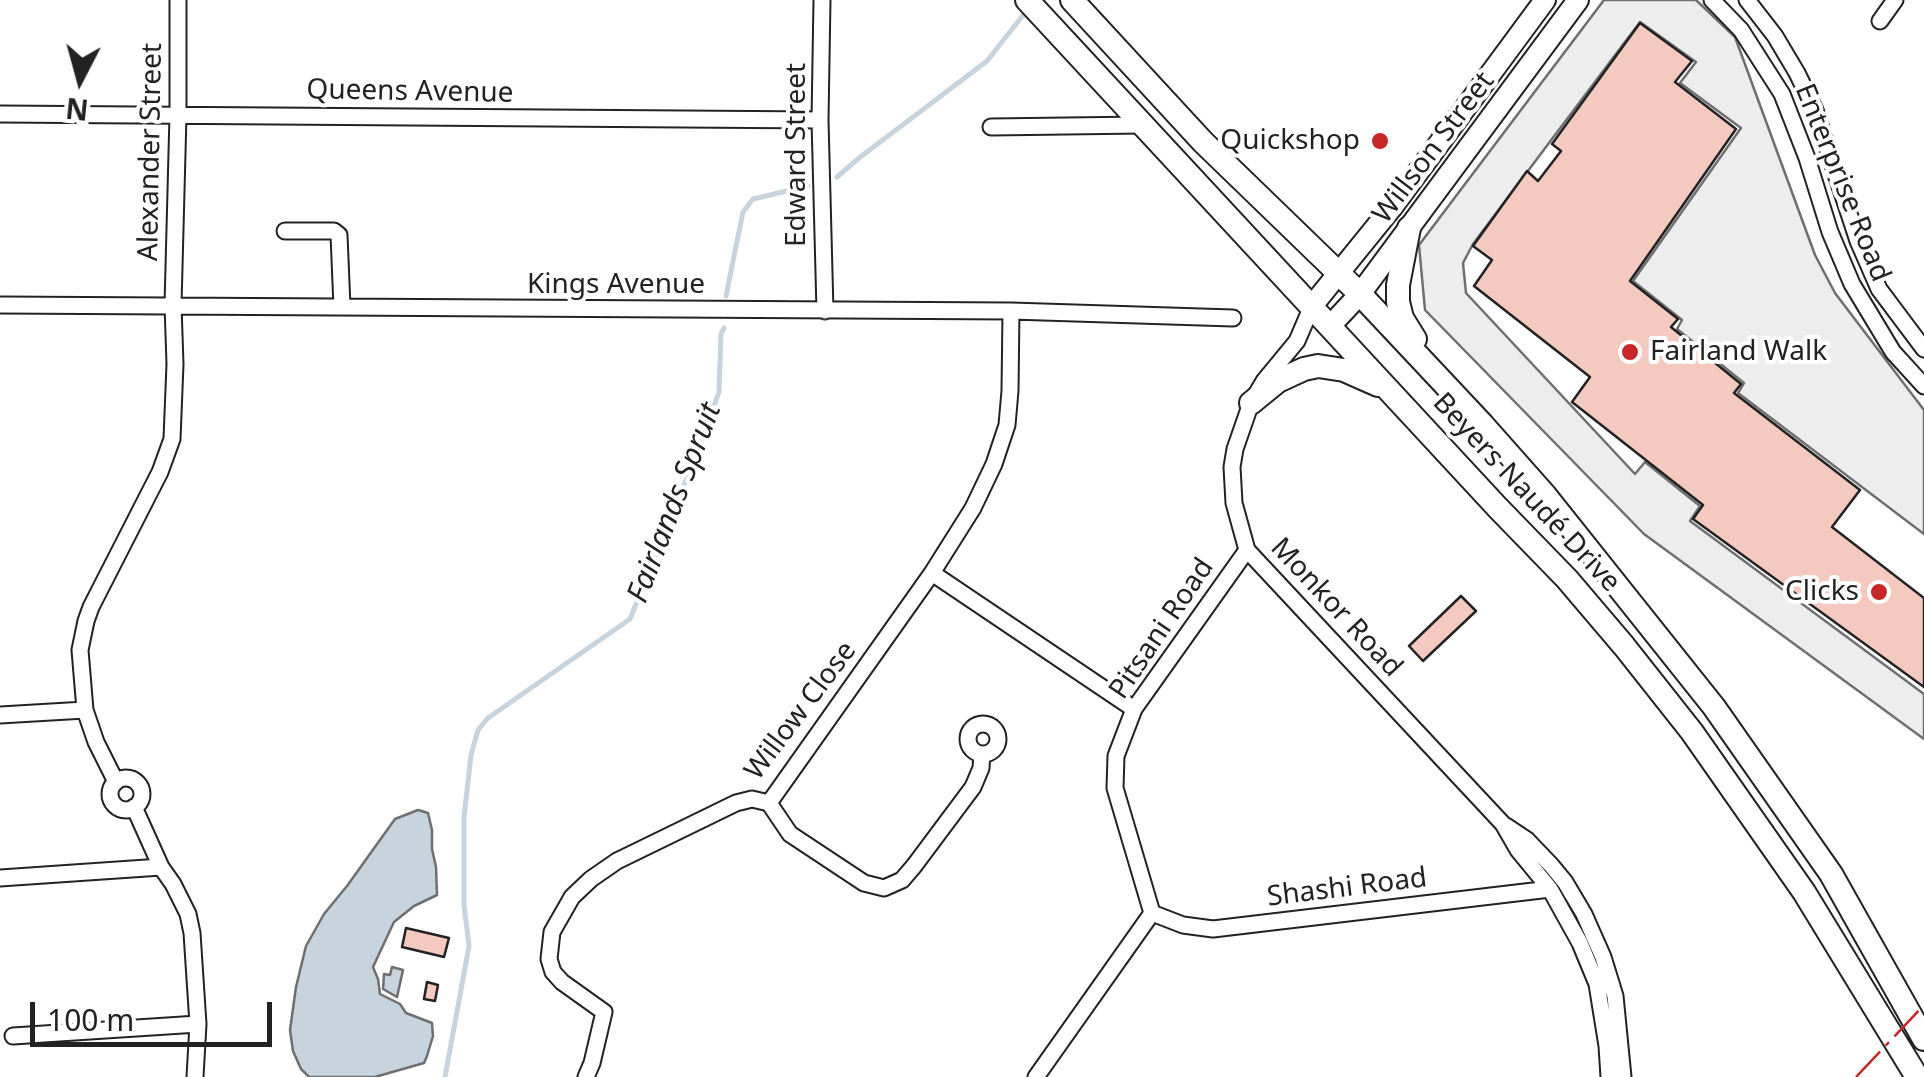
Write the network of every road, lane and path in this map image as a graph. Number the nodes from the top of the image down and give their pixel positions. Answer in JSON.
{"nodes":[{"id":1,"x":178,"y":0,"type":"edge"},
{"id":2,"x":822,"y":0,"type":"edge"},
{"id":3,"x":1072,"y":0,"type":"edge"},
{"id":4,"x":1544,"y":0,"type":"edge"},
{"id":5,"x":1578,"y":0,"type":"edge"},
{"id":6,"x":1712,"y":0,"type":"edge"},
{"id":7,"x":1746,"y":0,"type":"edge"},
{"id":8,"x":1895,"y":0,"type":"edge"},
{"id":9,"x":1035,"y":8,"type":"edge"},
{"id":10,"x":1880,"y":22,"type":"dead end"},
{"id":11,"x":0,"y":114,"type":"edge"},
{"id":12,"x":178,"y":115,"type":"junction"},
{"id":13,"x":820,"y":120,"type":"junction"},
{"id":14,"x":1142,"y":125,"type":"junction"},
{"id":15,"x":991,"y":126,"type":"dead end"},
{"id":16,"x":1410,"y":228,"type":"junction"},
{"id":17,"x":286,"y":231,"type":"dead end"},
{"id":18,"x":1338,"y":272,"type":"junction"},
{"id":19,"x":1360,"y":294,"type":"junction"},
{"id":20,"x":0,"y":304,"type":"edge"},
{"id":21,"x":173,"y":305,"type":"junction"},
{"id":22,"x":1312,"y":306,"type":"junction"},
{"id":23,"x":342,"y":307,"type":"junction"},
{"id":24,"x":824,"y":310,"type":"junction"},
{"id":25,"x":1011,"y":311,"type":"junction"},
{"id":26,"x":1233,"y":318,"type":"dead end"},
{"id":27,"x":1330,"y":325,"type":"junction"},
{"id":28,"x":1297,"y":342,"type":"junction"},
{"id":29,"x":1924,"y":349,"type":"edge"},
{"id":30,"x":1924,"y":386,"type":"edge"},
{"id":31,"x":1397,"y":398,"type":"junction"},
{"id":32,"x":1252,"y":403,"type":"junction"},
{"id":33,"x":1483,"y":425,"type":"junction"},
{"id":34,"x":1248,"y":550,"type":"junction"},
{"id":35,"x":932,"y":574,"type":"junction"},
{"id":36,"x":1134,"y":709,"type":"junction"},
{"id":37,"x":85,"y":710,"type":"junction"},
{"id":38,"x":0,"y":715,"type":"edge"},
{"id":39,"x":982,"y":754,"type":"dead end"},
{"id":40,"x":116,"y":782,"type":"junction"},
{"id":41,"x":768,"y":804,"type":"junction"},
{"id":42,"x":134,"y":808,"type":"junction"},
{"id":43,"x":1503,"y":824,"type":"junction"},
{"id":44,"x":160,"y":868,"type":"junction"},
{"id":45,"x":0,"y":878,"type":"edge"},
{"id":46,"x":1550,"y":889,"type":"junction"},
{"id":47,"x":1152,"y":913,"type":"junction"},
{"id":48,"x":198,"y":1024,"type":"junction"},
{"id":49,"x":12,"y":1036,"type":"dead end"},
{"id":50,"x":1924,"y":1039,"type":"edge"},
{"id":51,"x":196,"y":1077,"type":"edge"},
{"id":52,"x":586,"y":1077,"type":"edge"},
{"id":53,"x":1036,"y":1077,"type":"edge"},
{"id":54,"x":1608,"y":1077,"type":"edge"},
{"id":55,"x":1623,"y":1077,"type":"edge"},
{"id":56,"x":1917,"y":1077,"type":"edge"}],
"edges":[{"from":1,"to":12,"type":"street","name":"Alexander Street"},
{"from":2,"to":13,"type":"street","name":"Edward Street"},
{"from":3,"to":18,"type":"main road","name":"Beyers Naudé Drive"},
{"from":4,"to":18,"type":"street","name":"Willson Street"},
{"from":5,"to":16,"type":"street","name":"Willson Street"},
{"from":6,"to":30,"type":"street","name":"Enterprise Road"},
{"from":7,"to":29,"type":"street","name":"Enterprise Road"},
{"from":8,"to":10,"type":"street"},
{"from":9,"to":14,"type":"main road","name":"Beyers Naudé Drive"},
{"from":11,"to":12,"type":"street","name":"Queens Avenue"},
{"from":12,"to":13,"type":"street","name":"Queens Avenue"},
{"from":12,"to":21,"type":"street","name":"Alexander Street"},
{"from":13,"to":24,"type":"street","name":"Edward Street"},
{"from":14,"to":15,"type":"street"},
{"from":14,"to":22,"type":"main road","name":"Beyers Naudé Drive"},
{"from":16,"to":19,"type":"street","name":"Willson Street"},
{"from":16,"to":33,"type":"main road"},
{"from":17,"to":23,"type":"street"},
{"from":18,"to":19,"type":"main road","name":"Beyers Naudé Drive"},
{"from":18,"to":22,"type":"street","name":"Willson Street"},
{"from":19,"to":27,"type":"street","name":"Willson Street"},
{"from":19,"to":33,"type":"main road","name":"Beyers Naudé Drive"},
{"from":20,"to":21,"type":"street","name":"Kings Avenue"},
{"from":21,"to":23,"type":"street","name":"Kings Avenue"},
{"from":21,"to":37,"type":"street","name":"Alexander Street"},
{"from":22,"to":27,"type":"main road","name":"Beyers Naudé Drive"},
{"from":22,"to":28,"type":"street","name":"Monkor Road"},
{"from":23,"to":24,"type":"street","name":"Kings Avenue"},
{"from":24,"to":25,"type":"street","name":"Kings Avenue"},
{"from":25,"to":26,"type":"street","name":"Kings Avenue"},
{"from":25,"to":35,"type":"street","name":"Willow Close"},
{"from":27,"to":28,"type":"street","name":"Monkor Road"},
{"from":27,"to":31,"type":"main road","name":"Beyers Naudé Drive"},
{"from":28,"to":32,"type":"street","name":"Monkor Road"},
{"from":31,"to":32,"type":"main road"},
{"from":31,"to":56,"type":"main road","name":"Beyers Naudé Drive"},
{"from":32,"to":34,"type":"street","name":"Monkor Road"},
{"from":33,"to":50,"type":"main road","name":"Beyers Naudé Drive"},
{"from":34,"to":36,"type":"street","name":"Pitsani Road"},
{"from":34,"to":43,"type":"street","name":"Monkor Road"},
{"from":35,"to":36,"type":"street"},
{"from":35,"to":41,"type":"street","name":"Willow Close"},
{"from":36,"to":47,"type":"street","name":"Pitsani Road"},
{"from":37,"to":38,"type":"street"},
{"from":37,"to":40,"type":"street","name":"Alexander Street"},
{"from":39,"to":41,"type":"street"},
{"from":40,"to":42,"type":"street"},
{"from":40,"to":42,"type":"street"},
{"from":41,"to":52,"type":"street","name":"Willow Close"},
{"from":42,"to":44,"type":"street"},
{"from":43,"to":46,"type":"street","name":"Monkor Road"},
{"from":43,"to":55,"type":"street","name":"Monkor Road"},
{"from":44,"to":45,"type":"street"},
{"from":44,"to":48,"type":"street"},
{"from":46,"to":47,"type":"street","name":"Shashi Road"},
{"from":46,"to":54,"type":"street","name":"Monkor Road"},
{"from":47,"to":53,"type":"street"},
{"from":48,"to":49,"type":"street"},
{"from":48,"to":51,"type":"street"}]}
